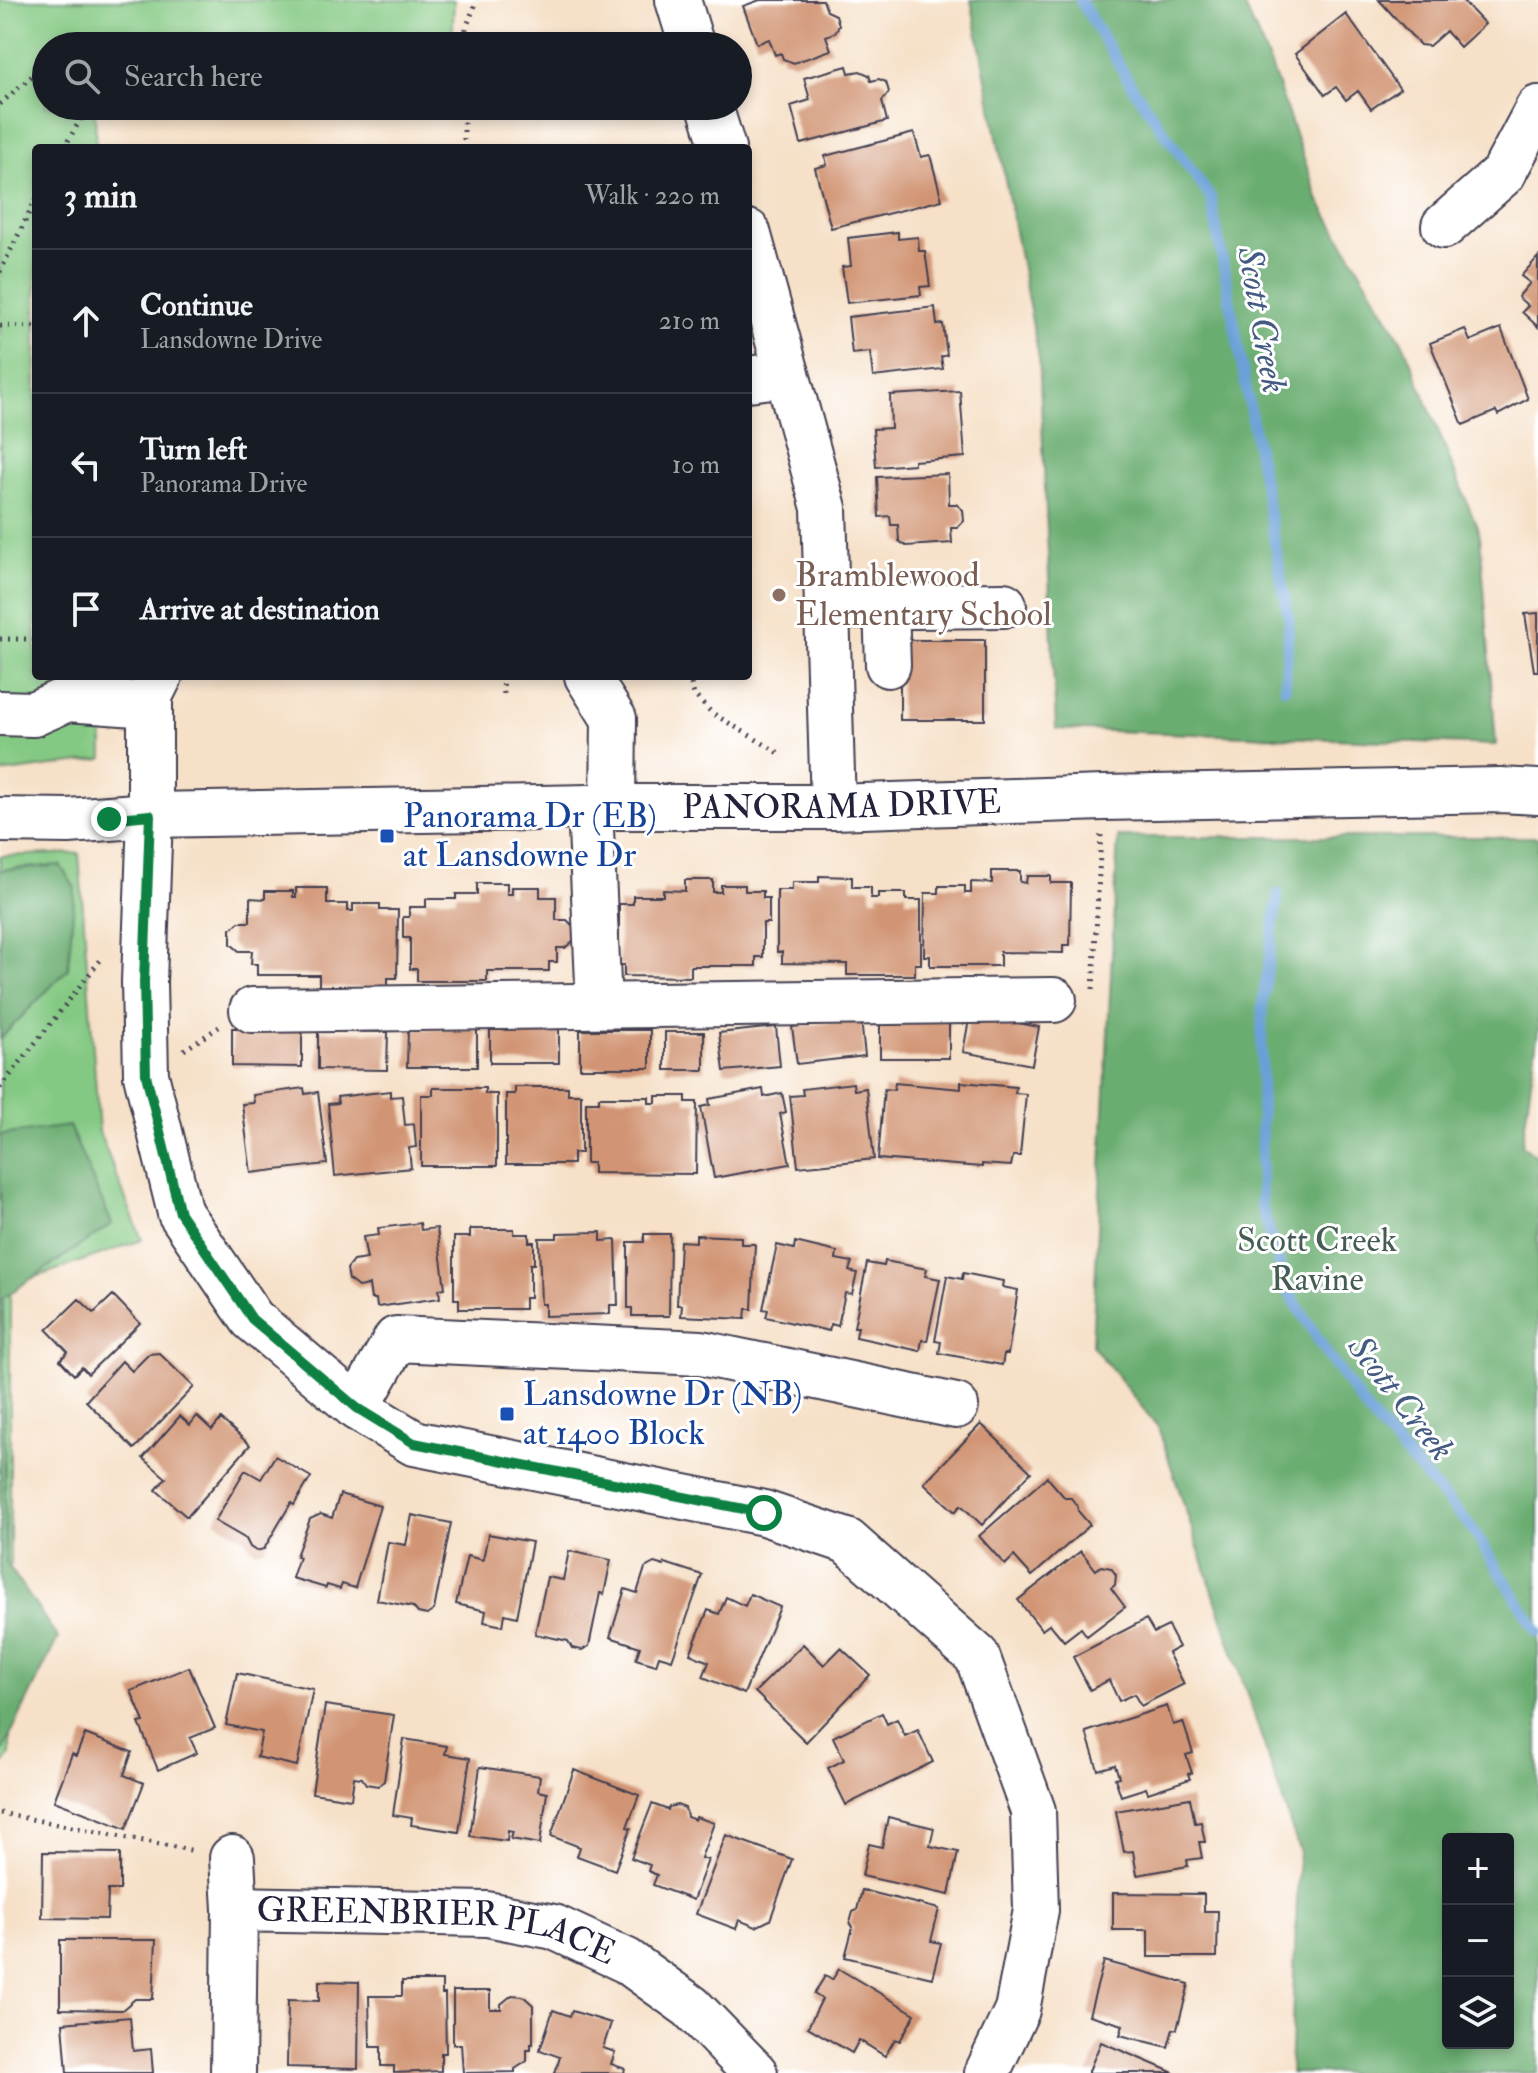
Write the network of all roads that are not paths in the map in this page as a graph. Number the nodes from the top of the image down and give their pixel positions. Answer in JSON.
{"nodes":[{"id":1,"x":678,"y":0,"type":"edge"},
{"id":2,"x":688,"y":32,"type":"edge"},
{"id":3,"x":1538,"y":108,"type":"edge"},
{"id":4,"x":714,"y":120,"type":"edge"},
{"id":5,"x":722,"y":144,"type":"edge"},
{"id":6,"x":1444,"y":226,"type":"dead end"},
{"id":7,"x":752,"y":261,"type":"edge"},
{"id":8,"x":768,"y":377,"type":"edge"},
{"id":9,"x":1004,"y":605,"type":"dead end"},
{"id":10,"x":886,"y":606,"type":"junction"},
{"id":11,"x":827,"y":607,"type":"junction"},
{"id":12,"x":888,"y":665,"type":"dead end"},
{"id":13,"x":590,"y":680,"type":"edge"},
{"id":14,"x":155,"y":690,"type":"edge"},
{"id":15,"x":0,"y":713,"type":"edge"},
{"id":16,"x":1525,"y":787,"type":"edge"},
{"id":17,"x":602,"y":807,"type":"junction"},
{"id":18,"x":833,"y":807,"type":"junction"},
{"id":19,"x":150,"y":815,"type":"junction"},
{"id":20,"x":0,"y":820,"type":"edge"},
{"id":21,"x":1054,"y":1000,"type":"road end"},
{"id":22,"x":599,"y":1005,"type":"junction"},
{"id":23,"x":252,"y":1010,"type":"road end"},
{"id":24,"x":956,"y":1406,"type":"dead end"},
{"id":25,"x":357,"y":1408,"type":"junction"},
{"id":26,"x":232,"y":1858,"type":"road end"},
{"id":27,"x":235,"y":1909,"type":"junction"},
{"id":28,"x":233,"y":2073,"type":"edge"},
{"id":29,"x":755,"y":2073,"type":"edge"},
{"id":30,"x":987,"y":2073,"type":"edge"}],
"edges":[{"from":1,"to":2,"type":"street"},
{"from":3,"to":6,"type":"street"},
{"from":4,"to":5,"type":"street"},
{"from":7,"to":8,"type":"street"},
{"from":8,"to":11,"type":"street"},
{"from":9,"to":10,"type":"street"},
{"from":10,"to":11,"type":"street"},
{"from":10,"to":12,"type":"street"},
{"from":11,"to":18,"type":"street"},
{"from":13,"to":17,"type":"street"},
{"from":14,"to":15,"type":"street"},
{"from":14,"to":19,"type":"street"},
{"from":16,"to":18,"type":"street","name":"PANORAMA DRIVE"},
{"from":17,"to":18,"type":"street","name":"PANORAMA DRIVE"},
{"from":17,"to":19,"type":"street","name":"PANORAMA DRIVE"},
{"from":17,"to":22,"type":"street"},
{"from":19,"to":20,"type":"street","name":"PANORAMA DRIVE"},
{"from":19,"to":25,"type":"street"},
{"from":21,"to":22,"type":"street"},
{"from":22,"to":23,"type":"street"},
{"from":24,"to":25,"type":"street"},
{"from":25,"to":30,"type":"street"},
{"from":26,"to":27,"type":"street"},
{"from":27,"to":28,"type":"street","name":"GREENBRIER PLACE"},
{"from":27,"to":29,"type":"street","name":"GREENBRIER PLACE"}]}
